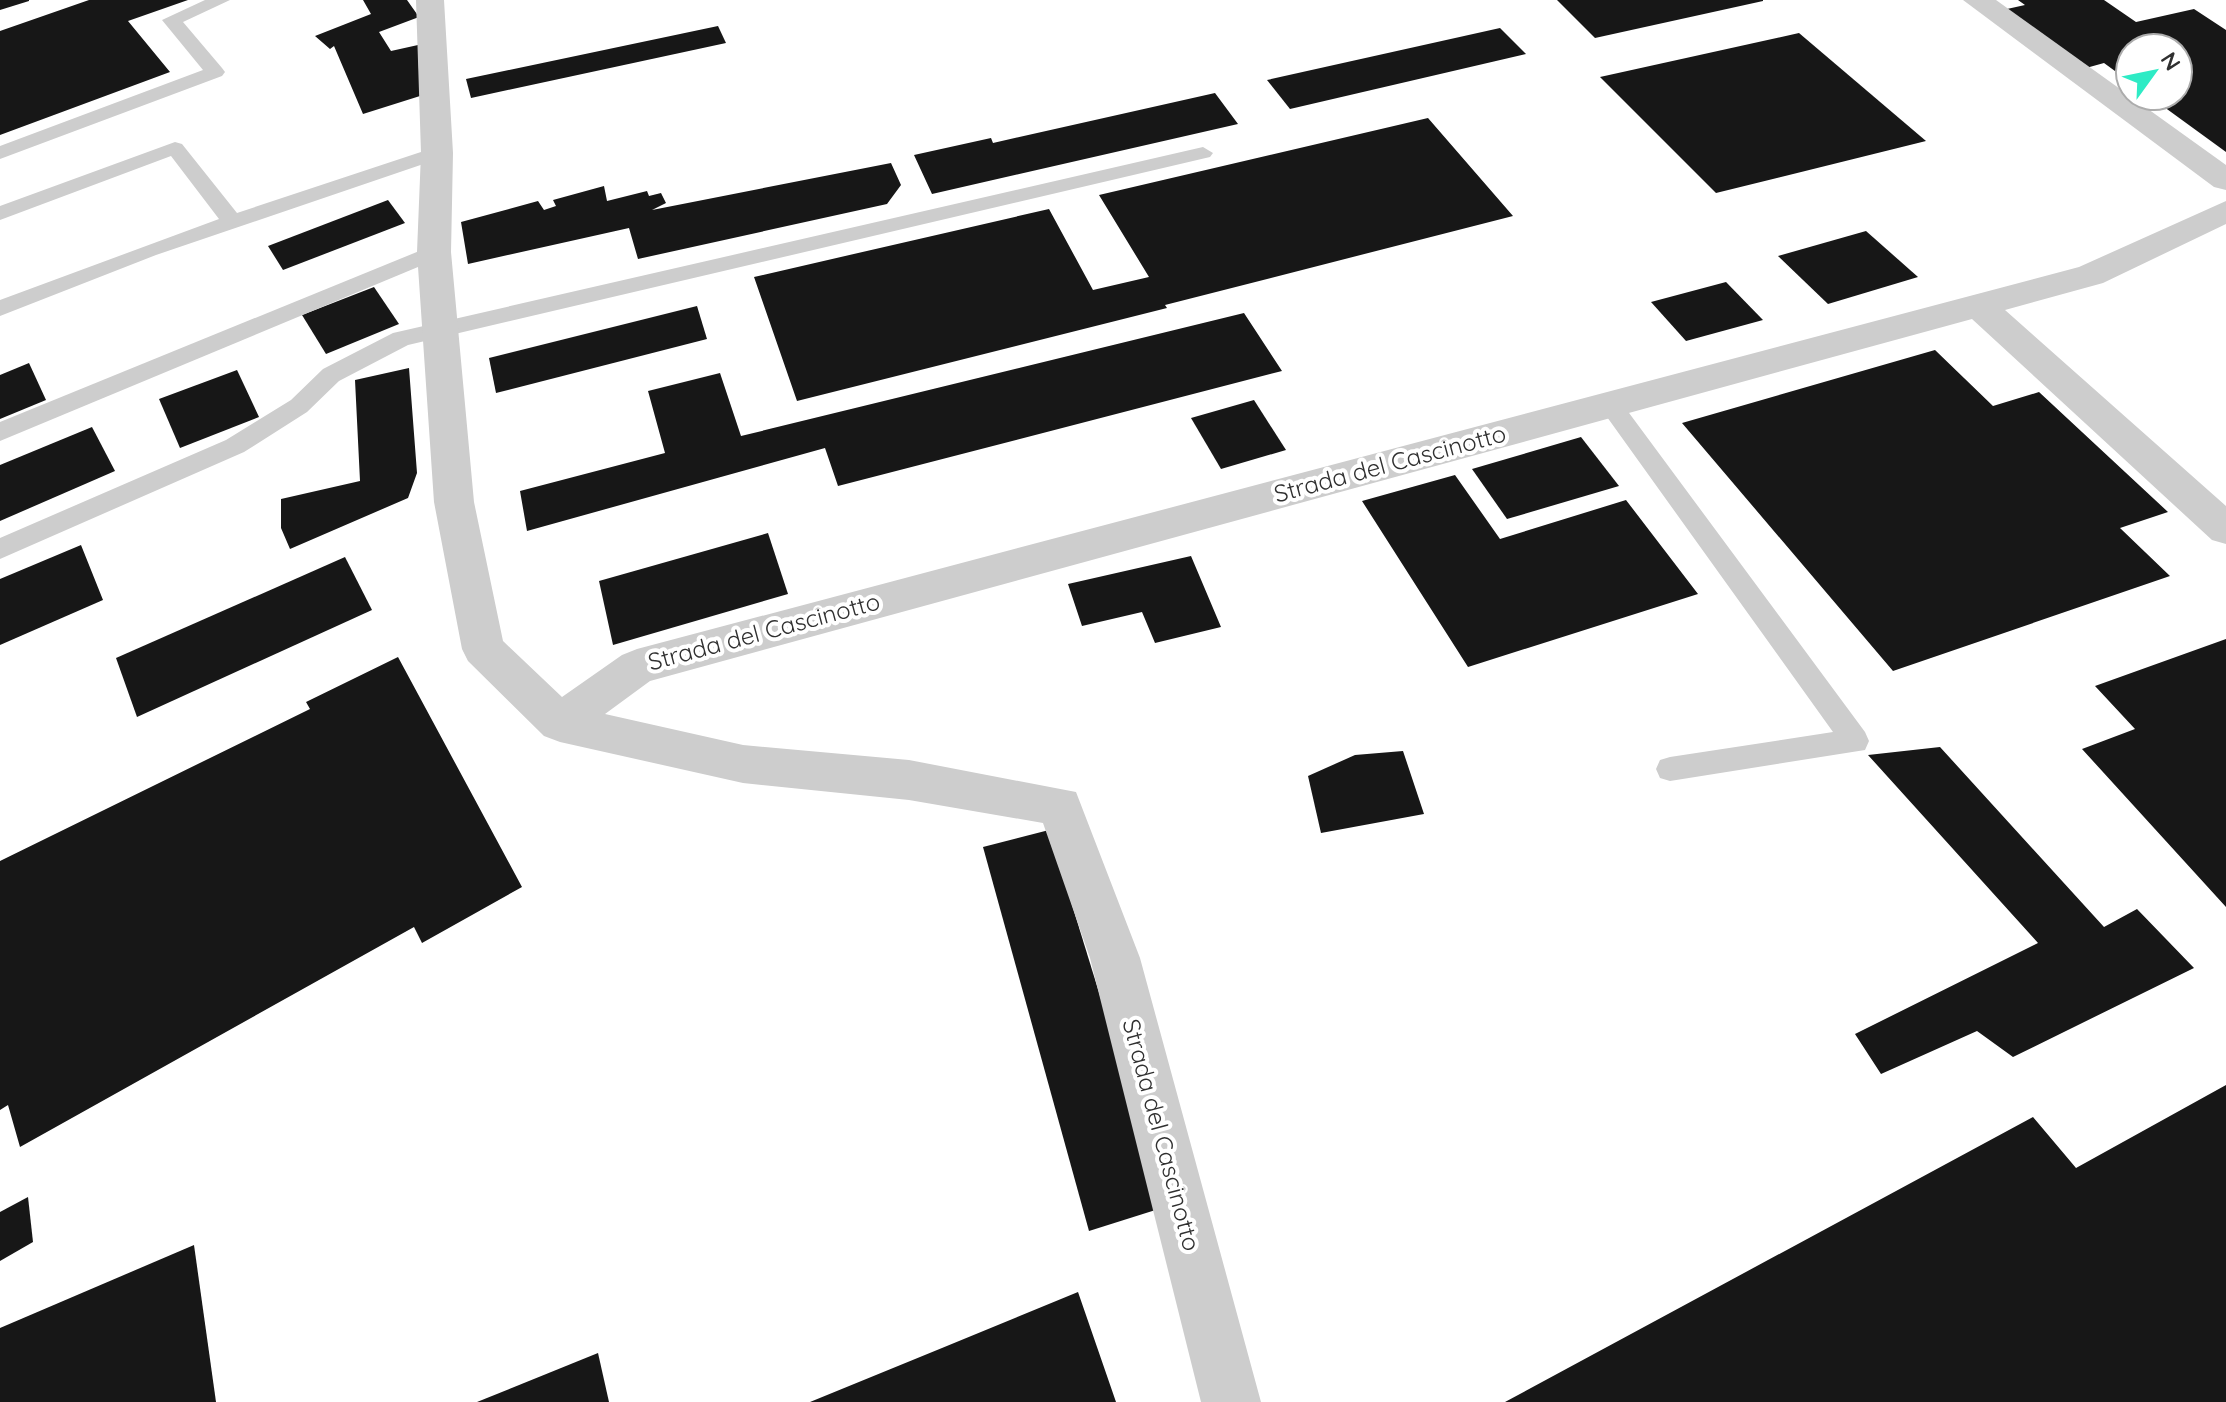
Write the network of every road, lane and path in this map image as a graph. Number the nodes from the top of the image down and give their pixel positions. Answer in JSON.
{"nodes":[{"id":1,"x":221,"y":0,"type":"edge"},
{"id":2,"x":430,"y":0,"type":"edge"},
{"id":3,"x":1977,"y":0,"type":"edge"},
{"id":4,"x":0,"y":153,"type":"edge"},
{"id":5,"x":437,"y":153,"type":"junction"},
{"id":6,"x":1203,"y":153,"type":"dead end"},
{"id":7,"x":2226,"y":180,"type":"edge"},
{"id":8,"x":2226,"y":211,"type":"edge"},
{"id":9,"x":0,"y":213,"type":"edge"},
{"id":10,"x":233,"y":222,"type":"junction"},
{"id":11,"x":434,"y":252,"type":"junction"},
{"id":12,"x":1978,"y":305,"type":"junction"},
{"id":13,"x":0,"y":308,"type":"edge"},
{"id":14,"x":440,"y":330,"type":"junction"},
{"id":15,"x":1610,"y":404,"type":"junction"},
{"id":16,"x":0,"y":432,"type":"edge"},
{"id":17,"x":2226,"y":529,"type":"edge"},
{"id":18,"x":0,"y":549,"type":"edge"},
{"id":19,"x":560,"y":723,"type":"junction"},
{"id":20,"x":1670,"y":769,"type":"dead end"},
{"id":21,"x":1231,"y":1402,"type":"edge"}],
"edges":[{"from":1,"to":4,"type":"lane"},
{"from":2,"to":5,"type":"street"},
{"from":3,"to":7,"type":"street"},
{"from":5,"to":10,"type":"lane"},
{"from":5,"to":11,"type":"street"},
{"from":6,"to":14,"type":"lane"},
{"from":8,"to":12,"type":"street","name":"Strada del Cascinotto"},
{"from":9,"to":10,"type":"lane"},
{"from":10,"to":13,"type":"lane"},
{"from":11,"to":14,"type":"street"},
{"from":11,"to":16,"type":"lane"},
{"from":12,"to":15,"type":"street","name":"Strada del Cascinotto"},
{"from":12,"to":17,"type":"street"},
{"from":14,"to":18,"type":"lane"},
{"from":14,"to":19,"type":"street"},
{"from":15,"to":19,"type":"street","name":"Strada del Cascinotto"},
{"from":15,"to":20,"type":"lane"},
{"from":19,"to":21,"type":"street","name":"Strada del Cascinotto"}]}
